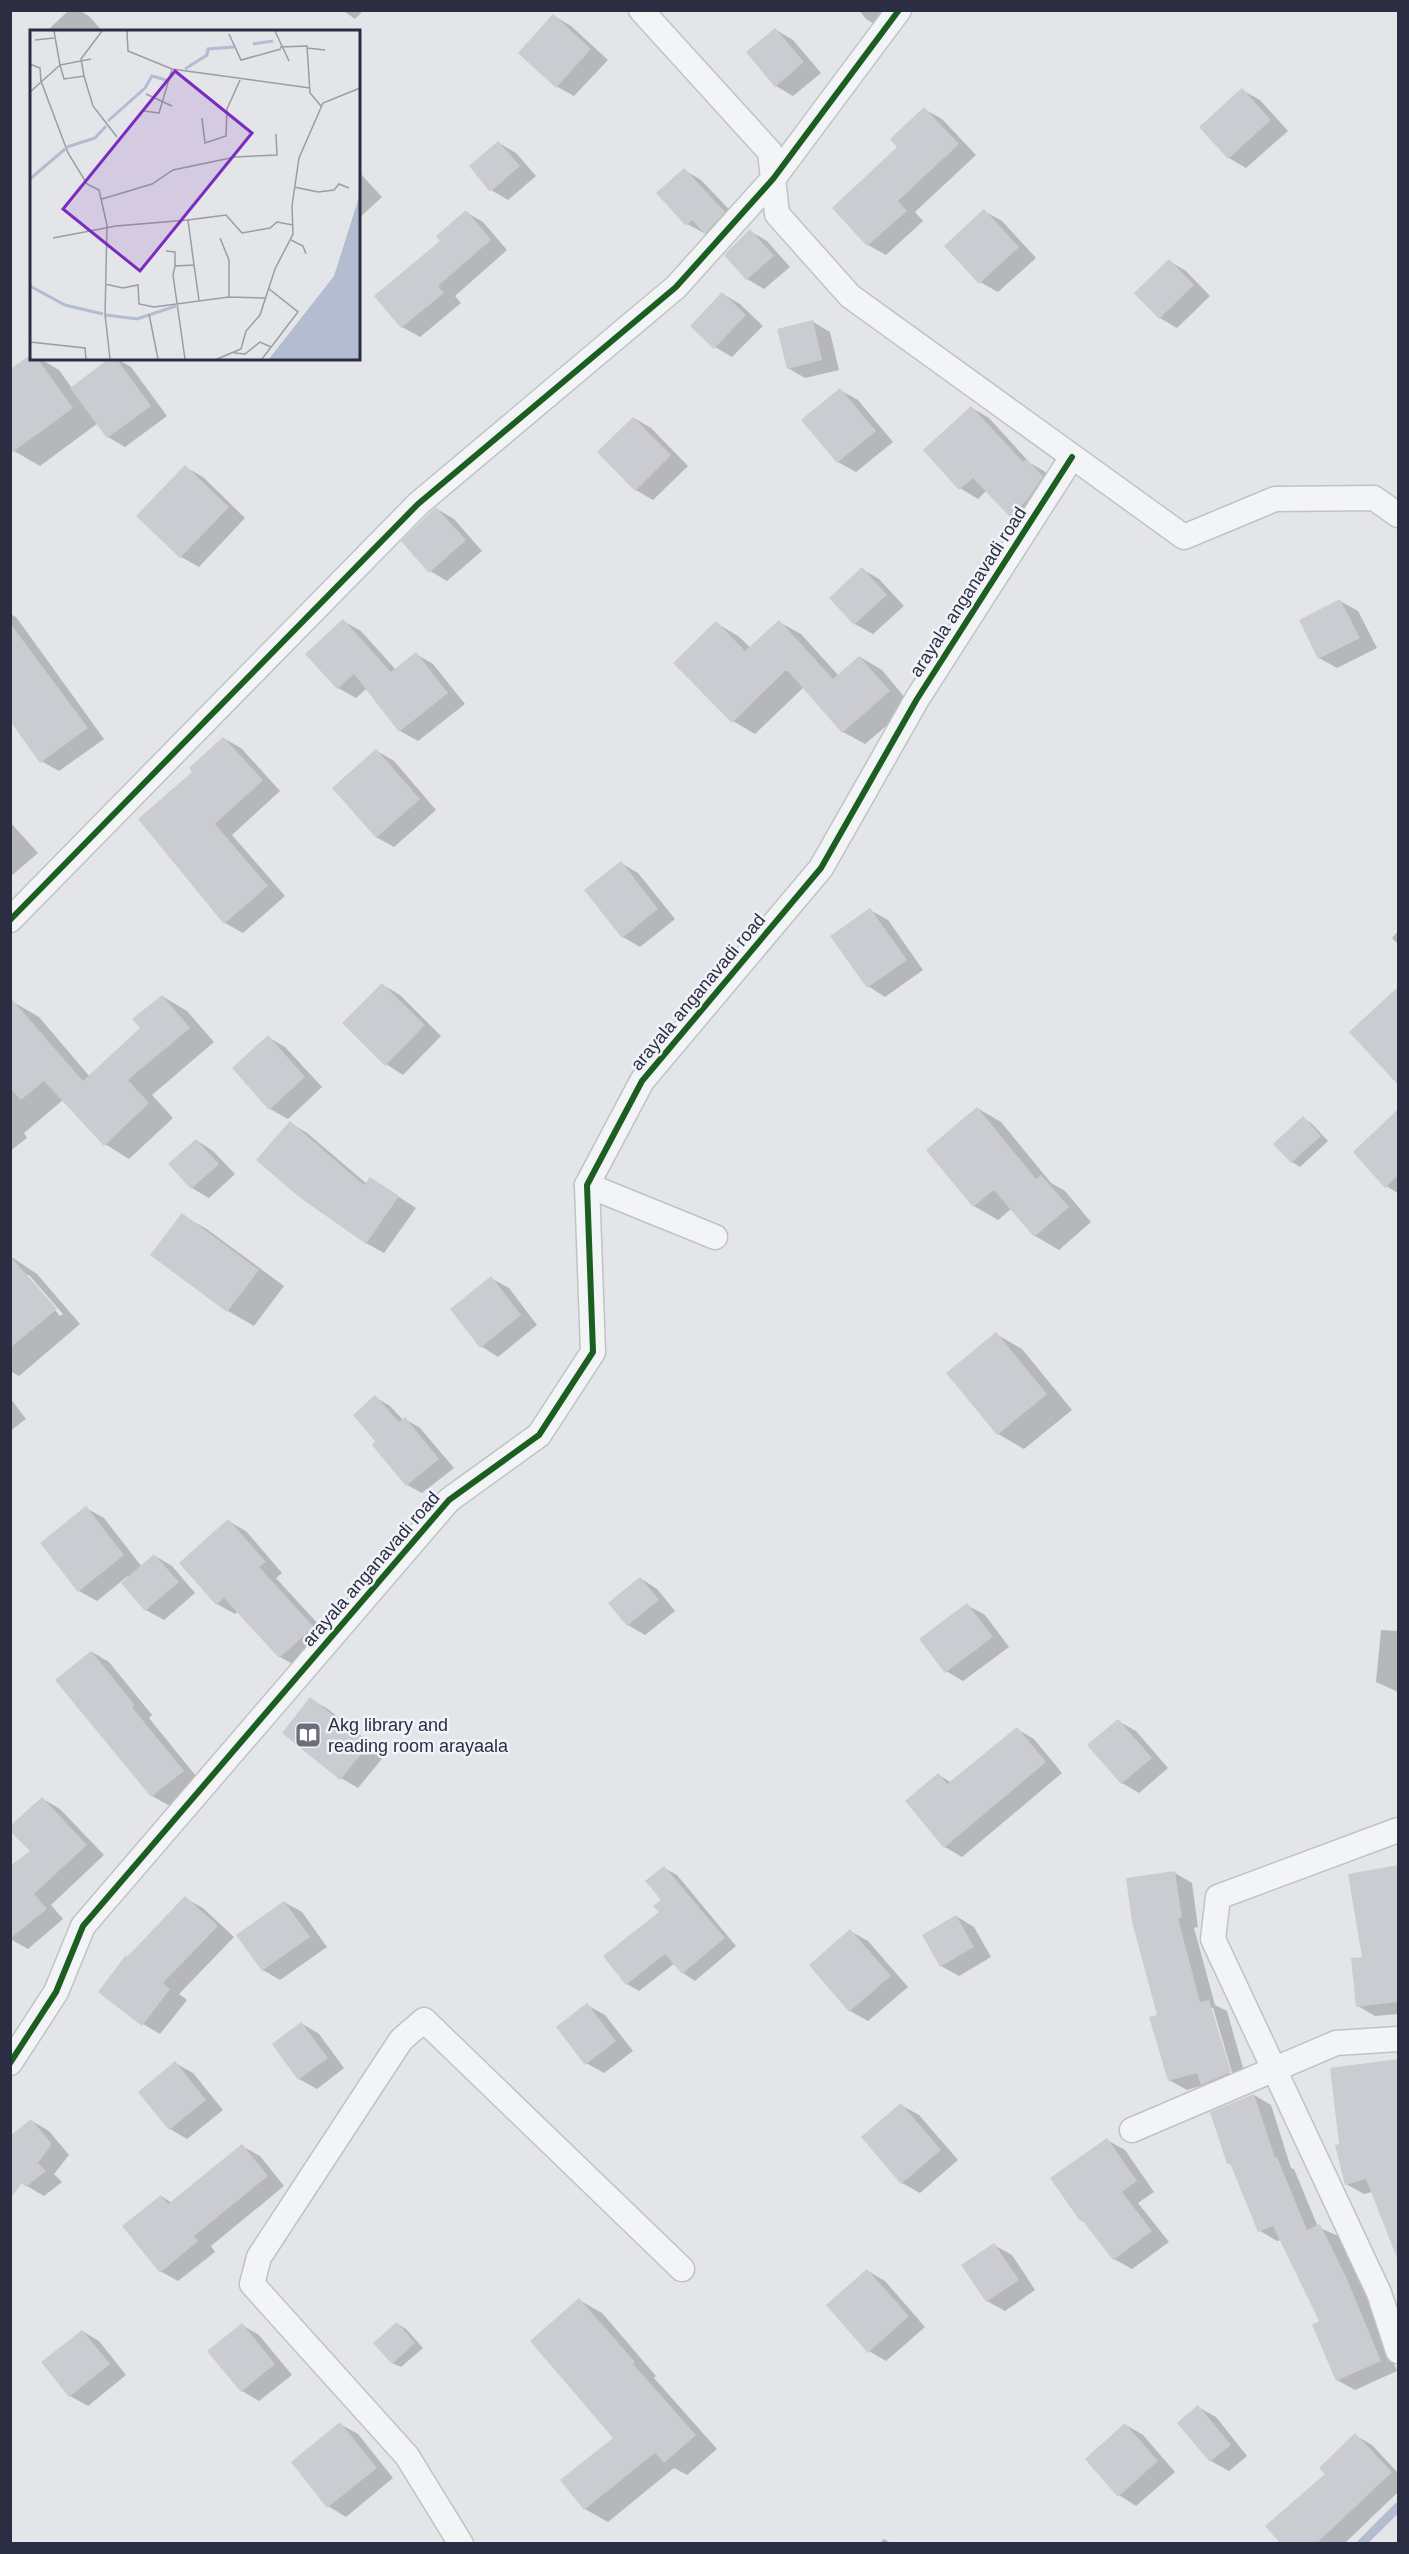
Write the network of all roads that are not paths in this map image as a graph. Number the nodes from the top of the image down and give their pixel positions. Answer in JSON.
{"nodes":[{"id":1,"x":640,"y":10,"type":"edge"},
{"id":2,"x":899,"y":10,"type":"edge"},
{"id":3,"x":773,"y":179,"type":"junction"},
{"id":4,"x":1072,"y":457,"type":"junction"},
{"id":5,"x":1398,"y":515,"type":"edge"},
{"id":6,"x":10,"y":920,"type":"edge"},
{"id":7,"x":587,"y":1185,"type":"junction"},
{"id":8,"x":715,"y":1237,"type":"dead end"},
{"id":9,"x":1398,"y":1830,"type":"edge"},
{"id":10,"x":1398,"y":2039,"type":"edge"},
{"id":11,"x":10,"y":2063,"type":"edge"},
{"id":12,"x":1273,"y":2071,"type":"junction"},
{"id":13,"x":1132,"y":2130,"type":"dead end"},
{"id":14,"x":682,"y":2269,"type":"dead end"},
{"id":15,"x":1398,"y":2351,"type":"edge"},
{"id":16,"x":461,"y":2544,"type":"edge"}],
"edges":[{"from":1,"to":3,"type":"street"},
{"from":2,"to":3,"type":"street"},
{"from":3,"to":4,"type":"street"},
{"from":3,"to":6,"type":"street"},
{"from":4,"to":5,"type":"street"},
{"from":4,"to":7,"type":"street","name":"arayala anganavadi road"},
{"from":7,"to":8,"type":"street"},
{"from":7,"to":11,"type":"street","name":"arayala anganavadi road"},
{"from":9,"to":12,"type":"street"},
{"from":10,"to":12,"type":"street"},
{"from":12,"to":13,"type":"street"},
{"from":12,"to":15,"type":"street"},
{"from":14,"to":16,"type":"street"}]}
